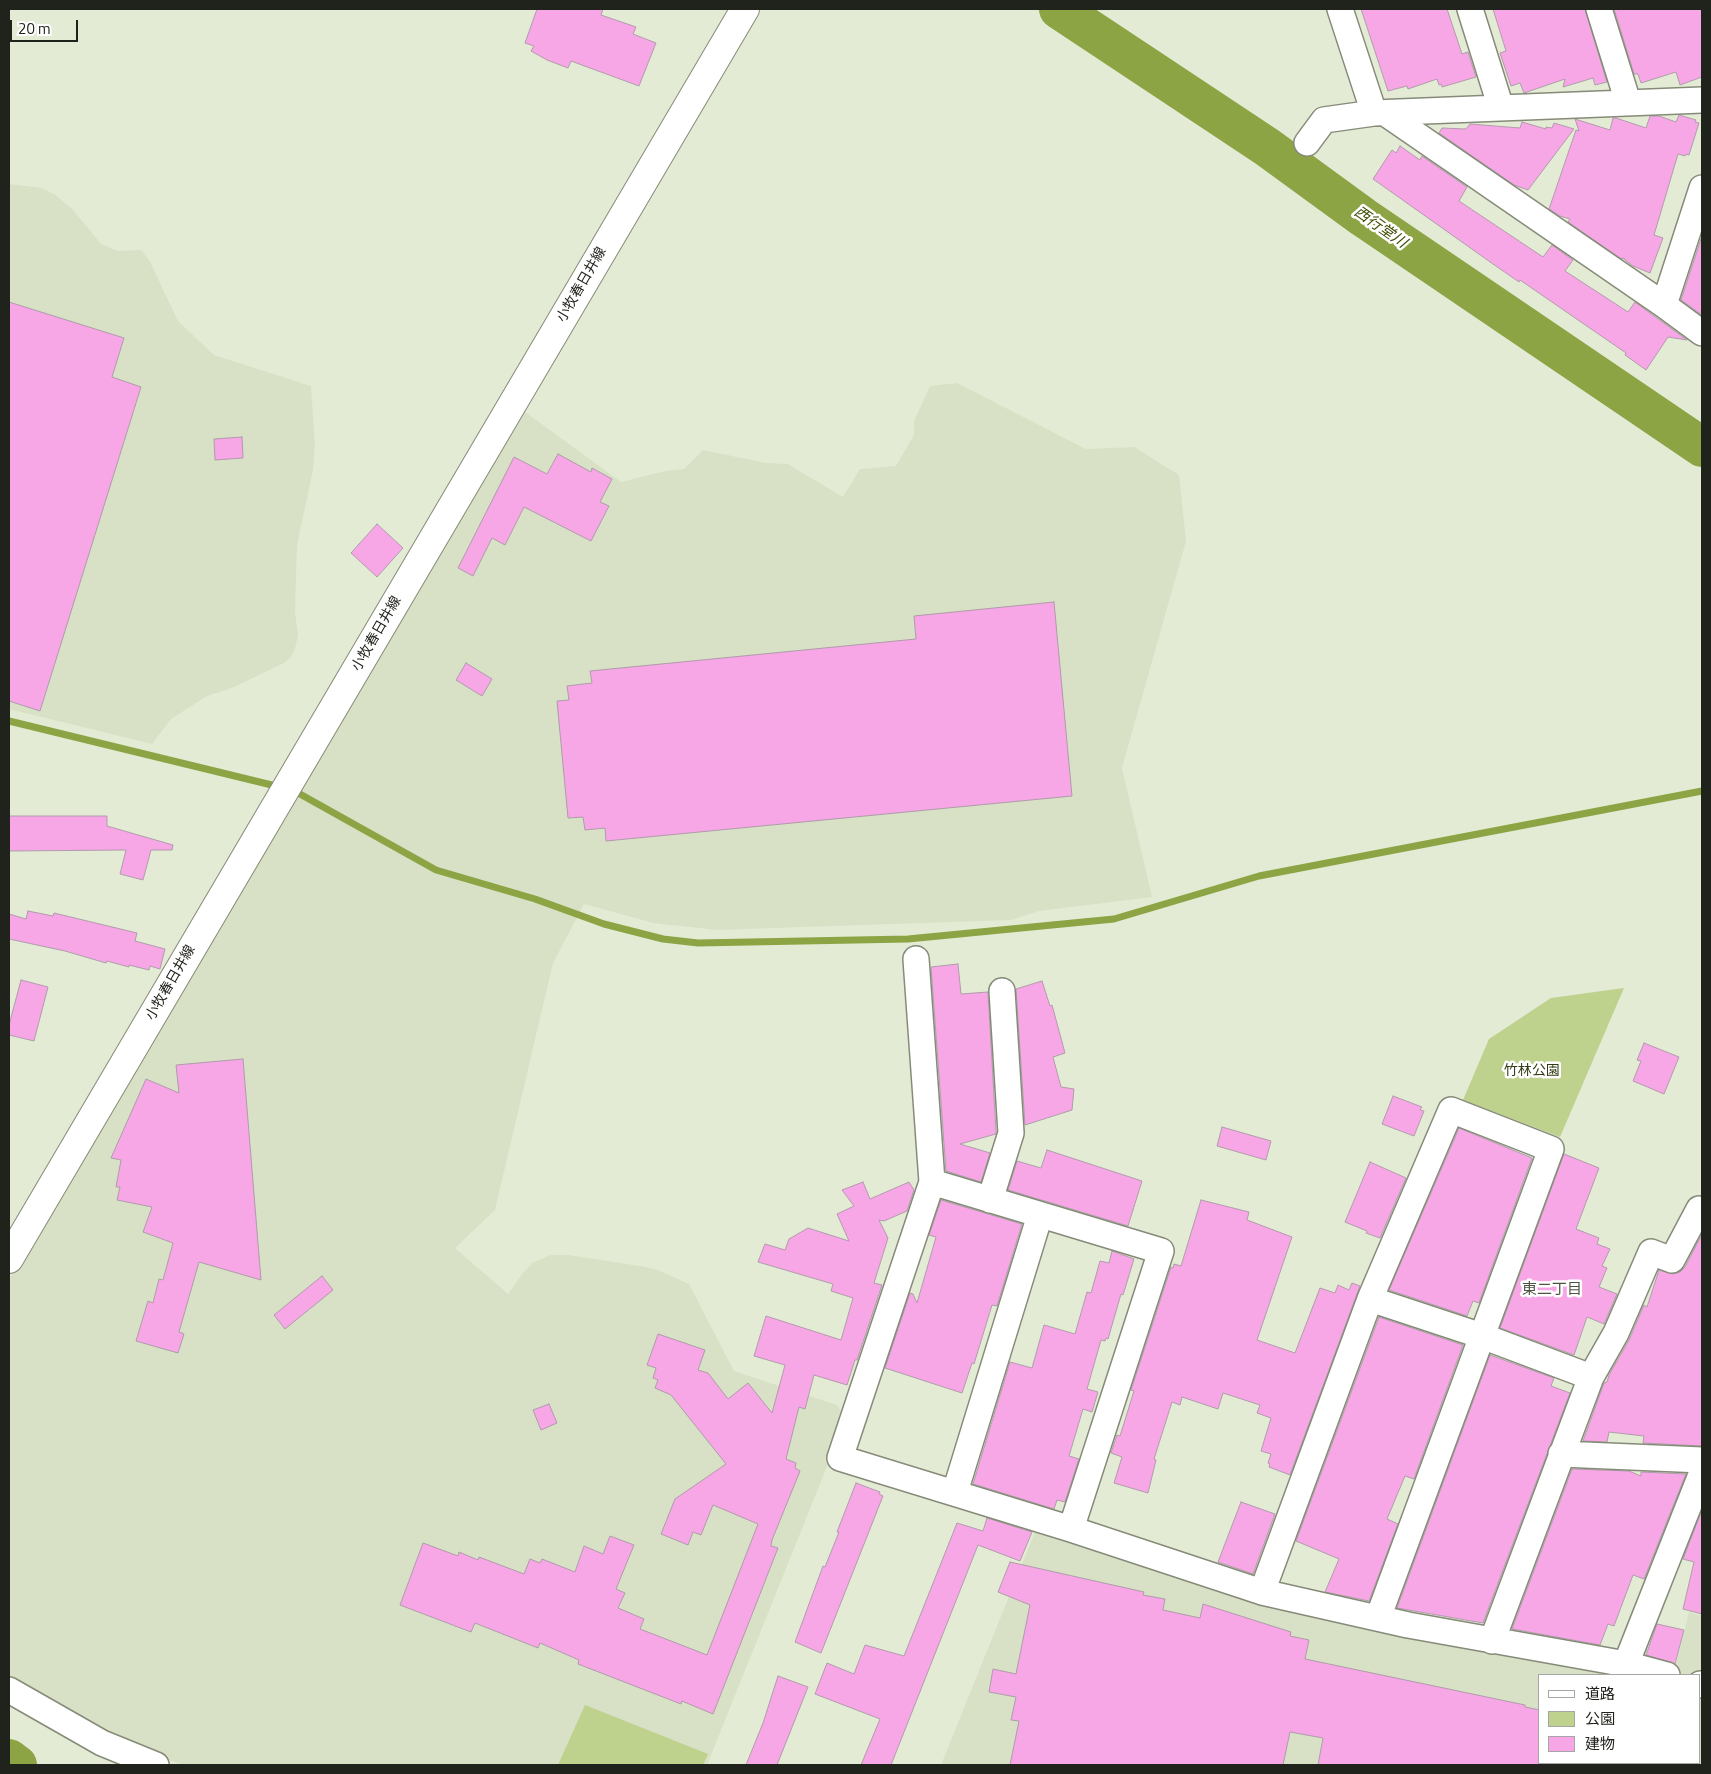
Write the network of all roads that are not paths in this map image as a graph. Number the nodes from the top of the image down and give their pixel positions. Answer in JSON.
{"nodes":[{"id":1,"x":745,"y":9,"type":"edge"},
{"id":2,"x":1340,"y":9,"type":"edge"},
{"id":3,"x":1470,"y":9,"type":"edge"},
{"id":4,"x":1599,"y":9,"type":"edge"},
{"id":5,"x":1702,"y":100,"type":"edge"},
{"id":6,"x":1628,"y":102,"type":"junction"},
{"id":7,"x":1501,"y":108,"type":"junction"},
{"id":8,"x":1379,"y":113,"type":"junction"},
{"id":9,"x":1307,"y":143,"type":"dead end"},
{"id":10,"x":1702,"y":188,"type":"edge"},
{"id":11,"x":1664,"y":305,"type":"junction"},
{"id":12,"x":1702,"y":333,"type":"edge"},
{"id":13,"x":916,"y":959,"type":"dead end"},
{"id":14,"x":1002,"y":991,"type":"dead end"},
{"id":15,"x":932,"y":1182,"type":"junction"},
{"id":16,"x":990,"y":1200,"type":"junction"},
{"id":17,"x":1702,"y":1210,"type":"edge"},
{"id":18,"x":1040,"y":1215,"type":"junction"},
{"id":19,"x":9,"y":1259,"type":"edge"},
{"id":20,"x":1370,"y":1299,"type":"junction"},
{"id":21,"x":1482,"y":1336,"type":"junction"},
{"id":22,"x":1591,"y":1377,"type":"junction"},
{"id":23,"x":1561,"y":1454,"type":"junction"},
{"id":24,"x":1702,"y":1460,"type":"edge"},
{"id":25,"x":1702,"y":1472,"type":"edge"},
{"id":26,"x":955,"y":1492,"type":"junction"},
{"id":27,"x":1692,"y":1526,"type":"edge"},
{"id":28,"x":1071,"y":1528,"type":"junction"},
{"id":29,"x":1262,"y":1592,"type":"junction"},
{"id":30,"x":1378,"y":1618,"type":"junction"},
{"id":31,"x":1492,"y":1641,"type":"junction"},
{"id":32,"x":1626,"y":1664,"type":"junction"},
{"id":33,"x":1663,"y":1674,"type":"edge"},
{"id":34,"x":9,"y":1690,"type":"edge"},
{"id":35,"x":156,"y":1765,"type":"edge"}],
"edges":[{"from":1,"to":19,"type":"main road","name":"小牧春日井線"},
{"from":2,"to":8,"type":"street"},
{"from":3,"to":7,"type":"street"},
{"from":4,"to":6,"type":"street"},
{"from":5,"to":6,"type":"street"},
{"from":6,"to":7,"type":"street"},
{"from":7,"to":8,"type":"street"},
{"from":8,"to":9,"type":"street"},
{"from":8,"to":11,"type":"street"},
{"from":10,"to":11,"type":"street"},
{"from":11,"to":12,"type":"street"},
{"from":13,"to":15,"type":"street"},
{"from":14,"to":16,"type":"street"},
{"from":15,"to":16,"type":"street"},
{"from":15,"to":26,"type":"street"},
{"from":16,"to":18,"type":"street"},
{"from":17,"to":22,"type":"street"},
{"from":18,"to":26,"type":"street"},
{"from":18,"to":28,"type":"street"},
{"from":20,"to":21,"type":"street"},
{"from":20,"to":21,"type":"street"},
{"from":20,"to":29,"type":"street"},
{"from":21,"to":22,"type":"street"},
{"from":21,"to":30,"type":"street"},
{"from":22,"to":23,"type":"street"},
{"from":23,"to":24,"type":"street"},
{"from":23,"to":31,"type":"street"},
{"from":25,"to":27,"type":"street"},
{"from":26,"to":28,"type":"street"},
{"from":27,"to":32,"type":"street"},
{"from":28,"to":29,"type":"street"},
{"from":29,"to":30,"type":"street"},
{"from":30,"to":31,"type":"street"},
{"from":31,"to":32,"type":"street"},
{"from":32,"to":33,"type":"street"},
{"from":34,"to":35,"type":"street"}]}
